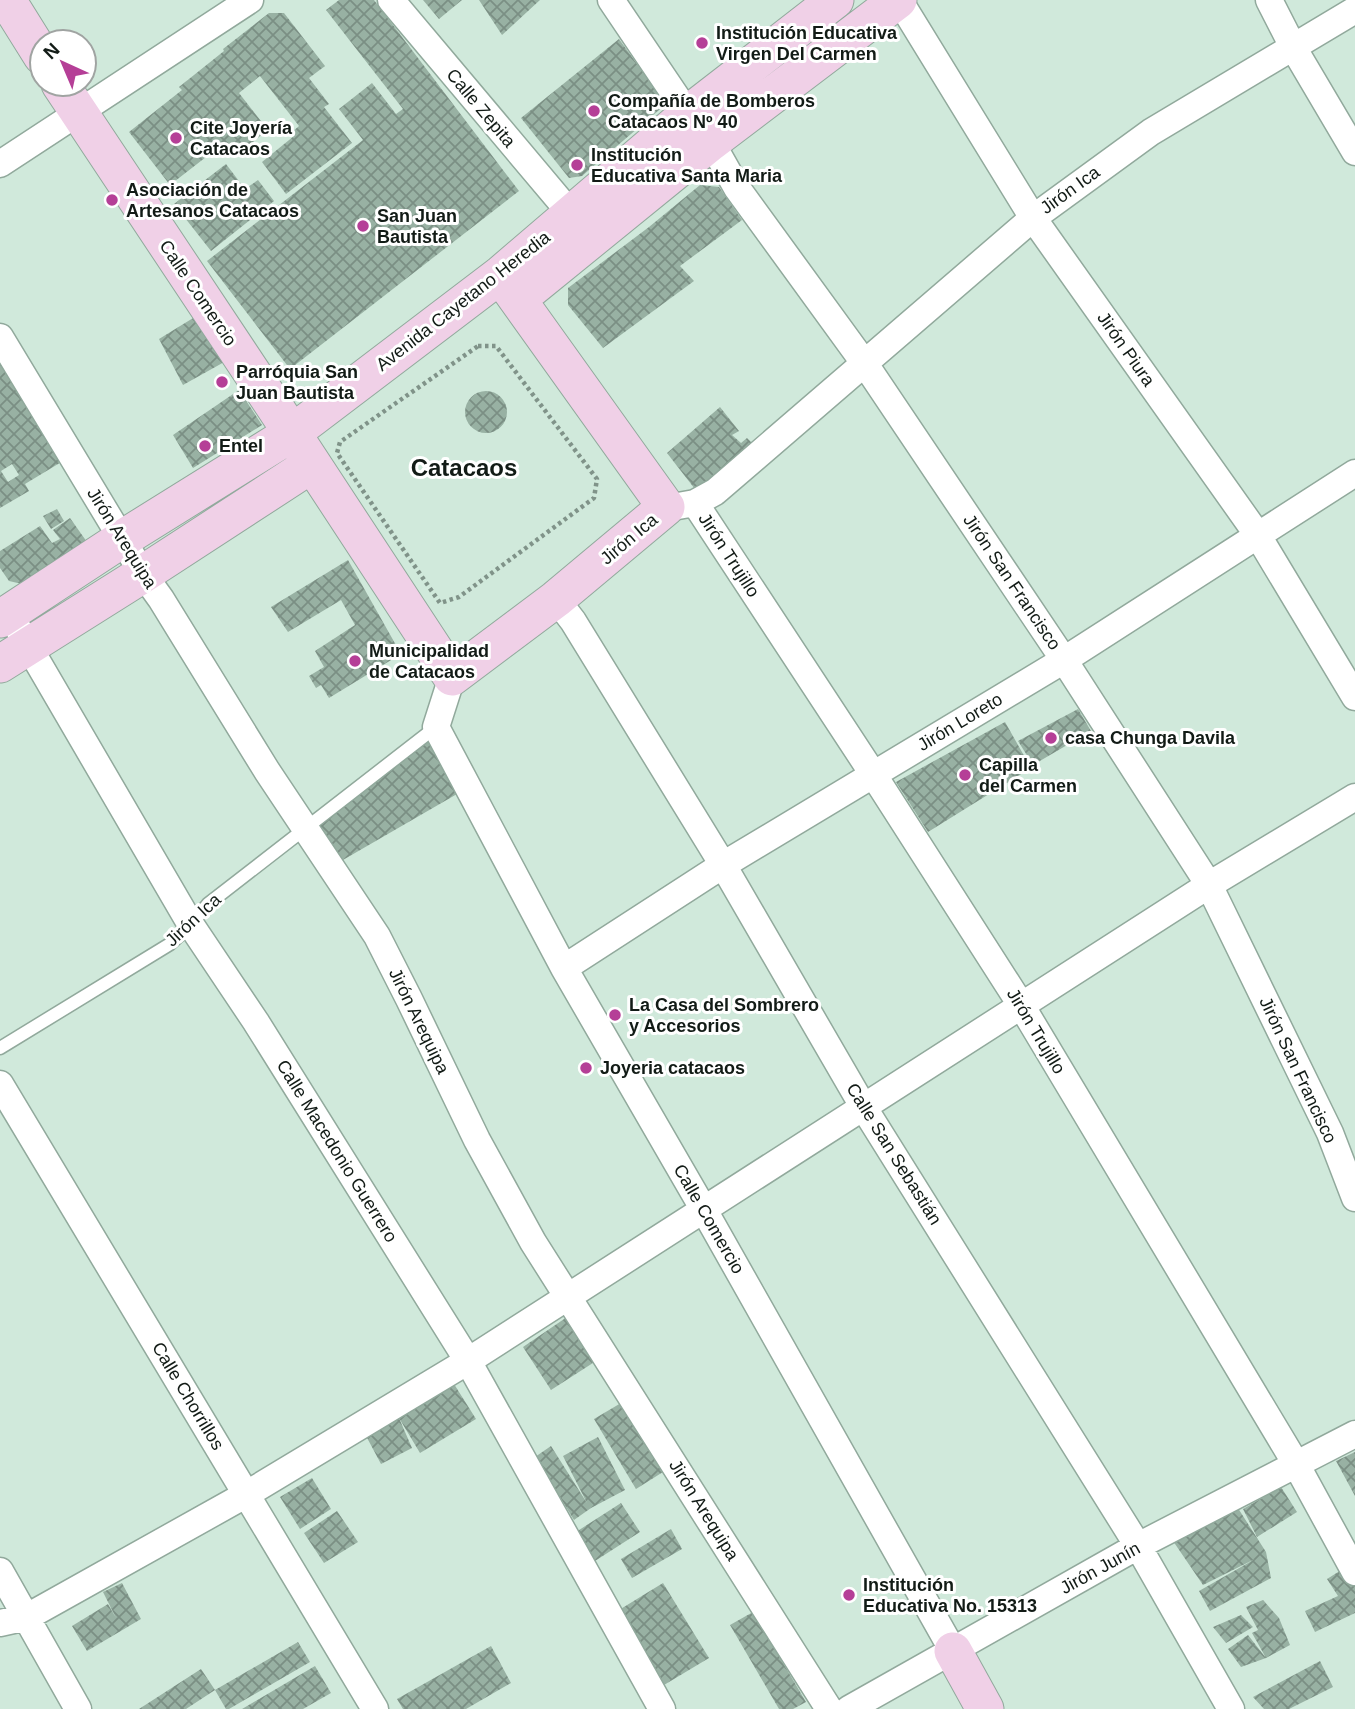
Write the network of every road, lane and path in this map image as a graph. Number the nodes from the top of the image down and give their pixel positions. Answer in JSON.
{"nodes":[{"id":1,"x":7,"y":0,"type":"edge"},
{"id":2,"x":250,"y":0,"type":"edge"},
{"id":3,"x":391,"y":0,"type":"edge"},
{"id":4,"x":611,"y":0,"type":"edge"},
{"id":5,"x":835,"y":0,"type":"edge"},
{"id":6,"x":899,"y":0,"type":"edge"},
{"id":7,"x":1269,"y":0,"type":"edge"},
{"id":8,"x":1355,"y":10,"type":"edge"},
{"id":9,"x":28,"y":34,"type":"edge"},
{"id":10,"x":1293,"y":47,"type":"junction"},
{"id":11,"x":69,"y":99,"type":"edge"},
{"id":12,"x":688,"y":114,"type":"junction"},
{"id":13,"x":711,"y":142,"type":"junction"},
{"id":14,"x":1355,"y":152,"type":"edge"},
{"id":15,"x":0,"y":164,"type":"edge"},
{"id":16,"x":572,"y":215,"type":"junction"},
{"id":17,"x":1033,"y":218,"type":"junction"},
{"id":18,"x":509,"y":287,"type":"junction"},
{"id":19,"x":0,"y":337,"type":"edge"},
{"id":20,"x":865,"y":364,"type":"junction"},
{"id":21,"x":292,"y":433,"type":"junction"},
{"id":22,"x":312,"y":464,"type":"junction"},
{"id":23,"x":1355,"y":474,"type":"edge"},
{"id":24,"x":594,"y":498,"type":"joint"},
{"id":25,"x":681,"y":505,"type":"junction"},
{"id":26,"x":1257,"y":534,"type":"junction"},
{"id":27,"x":122,"y":539,"type":"junction"},
{"id":28,"x":144,"y":573,"type":"junction"},
{"id":29,"x":556,"y":599,"type":"junction"},
{"id":30,"x":3,"y":610,"type":"edge"},
{"id":31,"x":15,"y":655,"type":"edge"},
{"id":32,"x":1064,"y":660,"type":"junction"},
{"id":33,"x":452,"y":677,"type":"junction"},
{"id":34,"x":1355,"y":697,"type":"edge"},
{"id":35,"x":436,"y":727,"type":"junction"},
{"id":36,"x":873,"y":774,"type":"junction"},
{"id":37,"x":1355,"y":797,"type":"edge"},
{"id":38,"x":306,"y":827,"type":"junction"},
{"id":39,"x":723,"y":865,"type":"junction"},
{"id":40,"x":1209,"y":885,"type":"junction"},
{"id":41,"x":191,"y":925,"type":"junction"},
{"id":42,"x":564,"y":968,"type":"junction"},
{"id":43,"x":1021,"y":1005,"type":"junction"},
{"id":44,"x":0,"y":1048,"type":"edge"},
{"id":45,"x":0,"y":1084,"type":"edge"},
{"id":46,"x":864,"y":1108,"type":"junction"},
{"id":47,"x":1355,"y":1198,"type":"edge"},
{"id":48,"x":704,"y":1210,"type":"junction"},
{"id":49,"x":569,"y":1297,"type":"junction"},
{"id":50,"x":468,"y":1361,"type":"junction"},
{"id":51,"x":1355,"y":1434,"type":"edge"},
{"id":52,"x":1296,"y":1464,"type":"junction"},
{"id":53,"x":247,"y":1494,"type":"junction"},
{"id":54,"x":1138,"y":1546,"type":"junction"},
{"id":55,"x":0,"y":1571,"type":"edge"},
{"id":56,"x":1355,"y":1572,"type":"edge"},
{"id":57,"x":27,"y":1617,"type":"junction"},
{"id":58,"x":0,"y":1623,"type":"edge"},
{"id":59,"x":953,"y":1651,"type":"junction"},
{"id":60,"x":78,"y":1709,"type":"edge"},
{"id":61,"x":375,"y":1709,"type":"edge"},
{"id":62,"x":662,"y":1709,"type":"edge"},
{"id":63,"x":829,"y":1709,"type":"edge"},
{"id":64,"x":849,"y":1709,"type":"edge"},
{"id":65,"x":985,"y":1709,"type":"edge"},
{"id":66,"x":1230,"y":1709,"type":"edge"}],
"edges":[{"from":1,"to":9,"type":"main road"},
{"from":2,"to":11,"type":"street"},
{"from":3,"to":16,"type":"street","name":"Calle Zepita"},
{"from":4,"to":12,"type":"street","name":"Jirón San Francisco"},
{"from":5,"to":12,"type":"main road","name":"Avenida Cayetano Heredia"},
{"from":6,"to":13,"type":"main road","name":"Avenida Cayetano Heredia"},
{"from":6,"to":17,"type":"street","name":"Jirón Piura"},
{"from":7,"to":10,"type":"street"},
{"from":8,"to":10,"type":"street","name":"Jirón Ica"},
{"from":10,"to":14,"type":"street"},
{"from":10,"to":17,"type":"street","name":"Jirón Ica"},
{"from":11,"to":15,"type":"street"},
{"from":11,"to":21,"type":"main road","name":"Calle Comercio"},
{"from":12,"to":13,"type":"street","name":"Jirón San Francisco"},
{"from":12,"to":16,"type":"main road","name":"Avenida Cayetano Heredia"},
{"from":13,"to":18,"type":"main road","name":"Avenida Cayetano Heredia"},
{"from":13,"to":20,"type":"street","name":"Jirón San Francisco"},
{"from":16,"to":18,"type":"main road","name":"Avenida Cayetano Heredia"},
{"from":17,"to":20,"type":"street","name":"Jirón Ica"},
{"from":17,"to":26,"type":"street","name":"Jirón Piura"},
{"from":18,"to":21,"type":"main road","name":"Avenida Cayetano Heredia"},
{"from":18,"to":25,"type":"main road","name":"Jirón Trujillo"},
{"from":19,"to":27,"type":"street","name":"Jirón Arequipa"},
{"from":20,"to":25,"type":"street","name":"Jirón Ica"},
{"from":20,"to":32,"type":"street","name":"Jirón San Francisco"},
{"from":21,"to":22,"type":"main road","name":"Calle Comercio"},
{"from":21,"to":27,"type":"main road","name":"Avenida Cayetano Heredia"},
{"from":22,"to":28,"type":"main road"},
{"from":22,"to":33,"type":"main road","name":"Calle Comercio"},
{"from":23,"to":26,"type":"street","name":"Jirón Loreto"},
{"from":24,"to":24,"type":"path"},
{"from":25,"to":29,"type":"main road","name":"Jirón Ica"},
{"from":25,"to":36,"type":"street","name":"Jirón Trujillo"},
{"from":26,"to":32,"type":"street","name":"Jirón Loreto"},
{"from":26,"to":34,"type":"street","name":"Jirón Piura"},
{"from":27,"to":28,"type":"street","name":"Jirón Arequipa"},
{"from":27,"to":30,"type":"main road","name":"Avenida Cayetano Heredia"},
{"from":28,"to":31,"type":"main road"},
{"from":28,"to":38,"type":"street","name":"Jirón Arequipa"},
{"from":29,"to":33,"type":"main road","name":"Jirón Ica"},
{"from":29,"to":39,"type":"street","name":"Calle San Sebastián"},
{"from":30,"to":31,"type":"street","name":"Calle Macedonio Guerrero"},
{"from":31,"to":41,"type":"street","name":"Calle Macedonio Guerrero"},
{"from":32,"to":36,"type":"street","name":"Jirón Loreto"},
{"from":32,"to":40,"type":"street","name":"Jirón San Francisco"},
{"from":33,"to":35,"type":"street"},
{"from":35,"to":38,"type":"lane","name":"Jirón Ica"},
{"from":35,"to":42,"type":"street","name":"Calle Comercio"},
{"from":36,"to":39,"type":"street","name":"Jirón Loreto"},
{"from":36,"to":43,"type":"street","name":"Jirón Trujillo"},
{"from":37,"to":40,"type":"street"},
{"from":38,"to":41,"type":"lane","name":"Jirón Ica"},
{"from":38,"to":49,"type":"street","name":"Jirón Arequipa"},
{"from":39,"to":42,"type":"street","name":"Jirón Loreto"},
{"from":39,"to":46,"type":"street","name":"Calle San Sebastián"},
{"from":40,"to":43,"type":"street"},
{"from":40,"to":47,"type":"street","name":"Jirón San Francisco"},
{"from":41,"to":44,"type":"lane","name":"Jirón Ica"},
{"from":41,"to":50,"type":"street","name":"Calle Macedonio Guerrero"},
{"from":42,"to":48,"type":"street","name":"Calle Comercio"},
{"from":43,"to":46,"type":"street"},
{"from":43,"to":52,"type":"street","name":"Jirón Trujillo"},
{"from":45,"to":53,"type":"street","name":"Calle Chorrillos"},
{"from":46,"to":48,"type":"street"},
{"from":46,"to":54,"type":"street","name":"Calle San Sebastián"},
{"from":48,"to":49,"type":"street"},
{"from":48,"to":59,"type":"street","name":"Calle Comercio"},
{"from":49,"to":50,"type":"street"},
{"from":49,"to":63,"type":"street","name":"Jirón Arequipa"},
{"from":50,"to":53,"type":"street"},
{"from":50,"to":62,"type":"street","name":"Calle Macedonio Guerrero"},
{"from":51,"to":52,"type":"street","name":"Jirón Junín"},
{"from":52,"to":54,"type":"street","name":"Jirón Junín"},
{"from":52,"to":56,"type":"street","name":"Jirón Trujillo"},
{"from":53,"to":57,"type":"street"},
{"from":53,"to":61,"type":"street","name":"Calle Chorrillos"},
{"from":54,"to":59,"type":"street","name":"Jirón Junín"},
{"from":54,"to":66,"type":"street","name":"Calle San Sebastián"},
{"from":55,"to":57,"type":"street"},
{"from":57,"to":58,"type":"street"},
{"from":57,"to":60,"type":"street"},
{"from":59,"to":64,"type":"street","name":"Jirón Junín"},
{"from":59,"to":65,"type":"main road","name":"Calle Comercio"}]}
